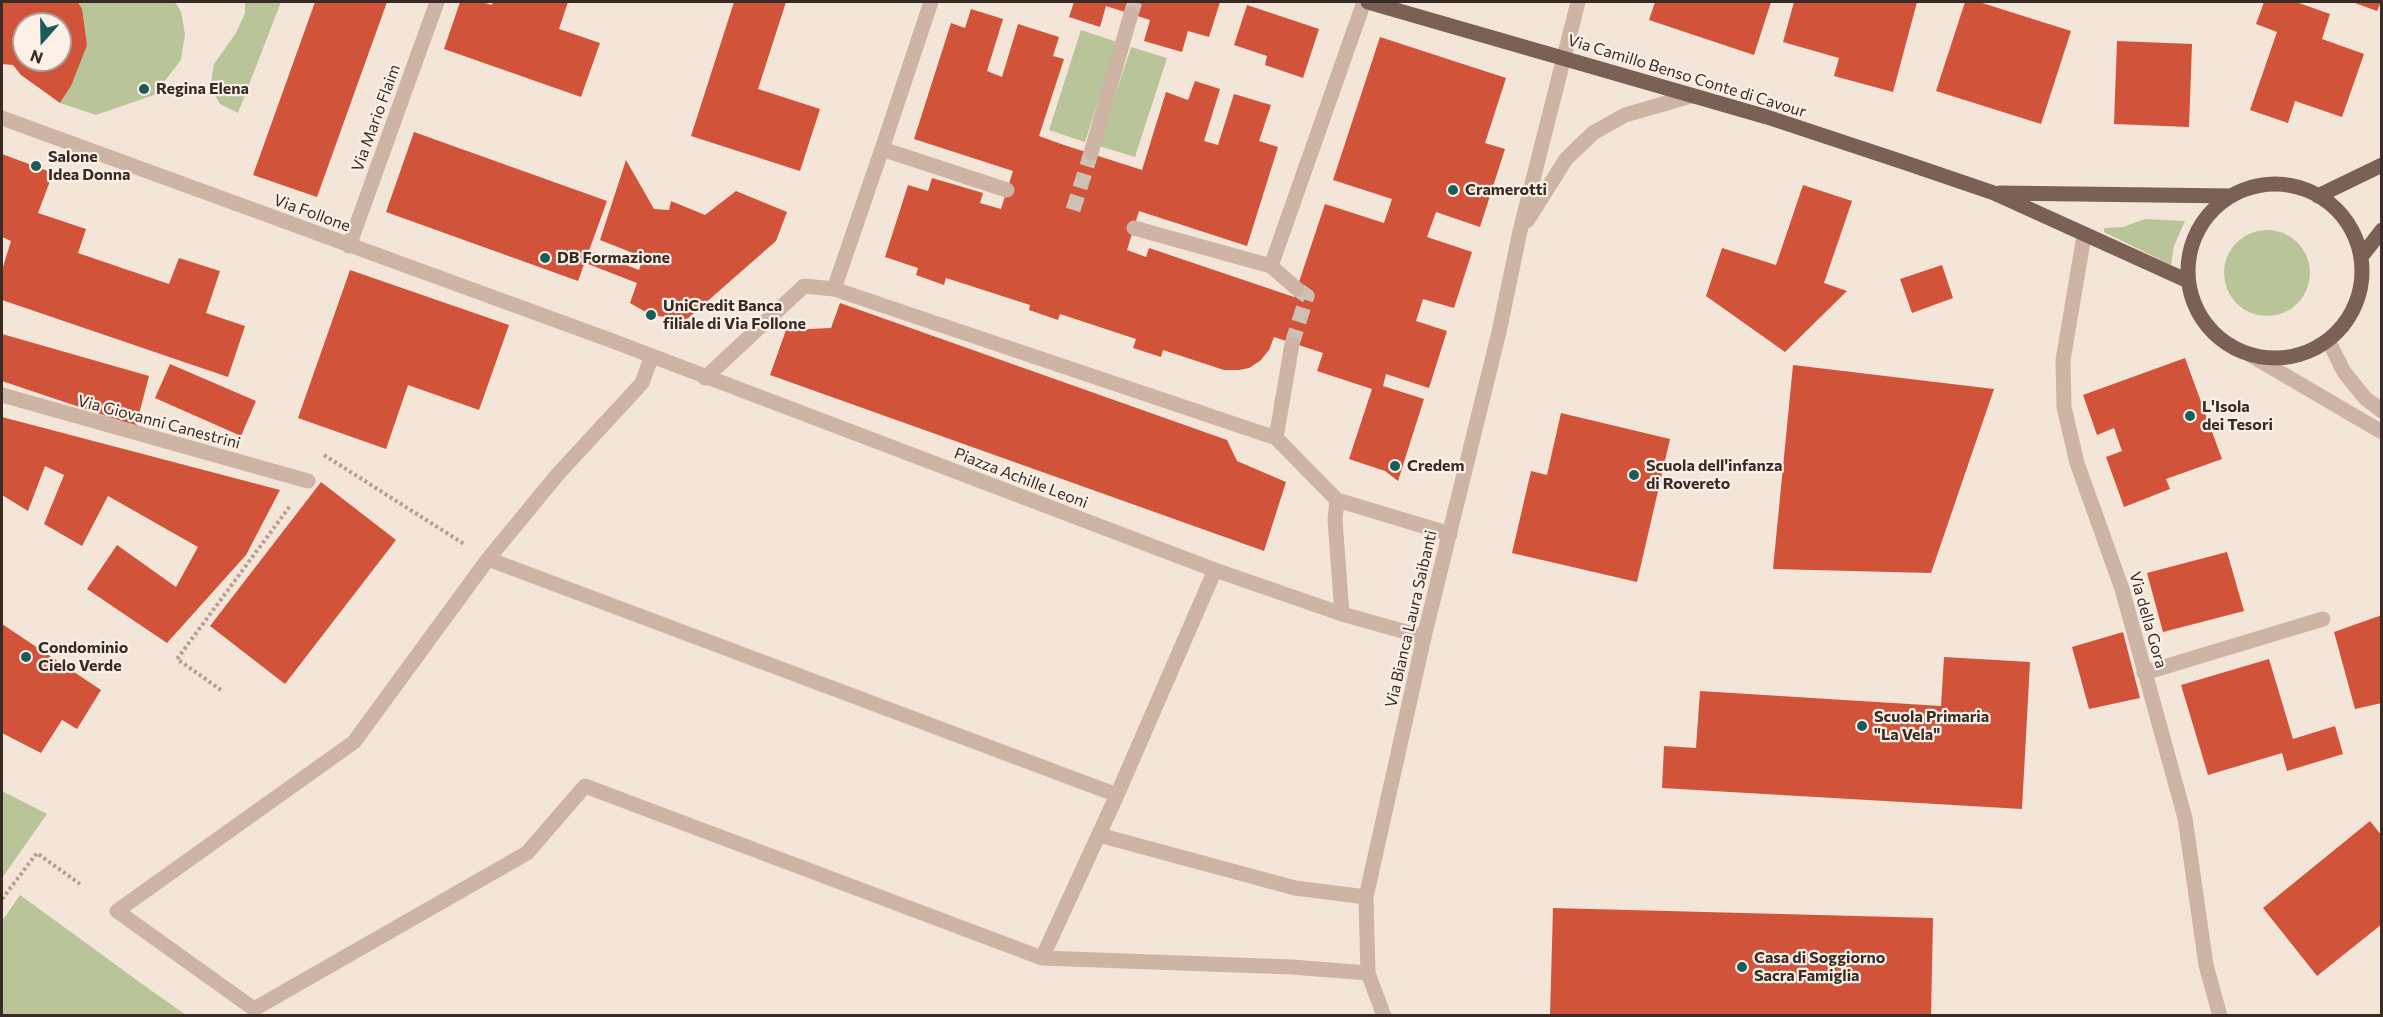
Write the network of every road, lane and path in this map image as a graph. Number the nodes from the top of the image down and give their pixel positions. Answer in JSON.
{"nodes":[{"id":1,"x":437,"y":2,"type":"edge"},
{"id":2,"x":931,"y":2,"type":"edge"},
{"id":3,"x":1366,"y":2,"type":"edge"},
{"id":4,"x":1578,"y":2,"type":"edge"},
{"id":5,"x":1131,"y":14,"type":"tunnel mouth"},
{"id":6,"x":1562,"y":58,"type":"junction"},
{"id":7,"x":1691,"y":96,"type":"junction"},
{"id":8,"x":2,"y":118,"type":"edge"},
{"id":9,"x":882,"y":149,"type":"junction"},
{"id":10,"x":1091,"y":153,"type":"tunnel mouth"},
{"id":11,"x":2382,"y":165,"type":"edge"},
{"id":12,"x":1007,"y":190,"type":"dead end"},
{"id":13,"x":1994,"y":193,"type":"junction"},
{"id":14,"x":2318,"y":195,"type":"junction"},
{"id":15,"x":2231,"y":196,"type":"junction"},
{"id":16,"x":1134,"y":228,"type":"dead end"},
{"id":17,"x":1520,"y":231,"type":"junction"},
{"id":18,"x":2382,"y":231,"type":"edge"},
{"id":19,"x":2084,"y":236,"type":"junction"},
{"id":20,"x":349,"y":246,"type":"junction"},
{"id":21,"x":2361,"y":257,"type":"junction"},
{"id":22,"x":1271,"y":266,"type":"junction"},
{"id":23,"x":2188,"y":280,"type":"junction"},
{"id":24,"x":834,"y":289,"type":"junction"},
{"id":25,"x":1297,"y":289,"type":"tunnel mouth"},
{"id":26,"x":610,"y":340,"type":"joint"},
{"id":27,"x":2328,"y":340,"type":"junction"},
{"id":28,"x":1292,"y":344,"type":"tunnel mouth"},
{"id":29,"x":2252,"y":356,"type":"junction"},
{"id":30,"x":651,"y":358,"type":"junction"},
{"id":31,"x":705,"y":378,"type":"junction"},
{"id":32,"x":2,"y":395,"type":"edge"},
{"id":33,"x":2382,"y":411,"type":"edge"},
{"id":34,"x":2382,"y":432,"type":"edge"},
{"id":35,"x":1276,"y":438,"type":"junction"},
{"id":36,"x":308,"y":481,"type":"junction"},
{"id":37,"x":1336,"y":500,"type":"junction"},
{"id":38,"x":1450,"y":534,"type":"junction"},
{"id":39,"x":488,"y":559,"type":"junction"},
{"id":40,"x":1215,"y":570,"type":"junction"},
{"id":41,"x":1342,"y":614,"type":"junction"},
{"id":42,"x":2323,"y":619,"type":"dead end"},
{"id":43,"x":1424,"y":638,"type":"junction"},
{"id":44,"x":2144,"y":673,"type":"junction"},
{"id":45,"x":221,"y":690,"type":"dead end"},
{"id":46,"x":1117,"y":795,"type":"junction"},
{"id":47,"x":1099,"y":835,"type":"junction"},
{"id":48,"x":80,"y":884,"type":"dead end"},
{"id":49,"x":1366,"y":897,"type":"junction"},
{"id":50,"x":2,"y":899,"type":"edge"},
{"id":51,"x":1042,"y":958,"type":"junction"},
{"id":52,"x":1368,"y":973,"type":"junction"},
{"id":53,"x":1384,"y":1016,"type":"edge"},
{"id":54,"x":2220,"y":1016,"type":"edge"}],
"edges":[{"from":1,"to":20,"type":"street","name":"Via Mario Flaim"},
{"from":2,"to":9,"type":"street"},
{"from":3,"to":6,"type":"main road","name":"Via Camillo Benso Conte di Cavour"},
{"from":3,"to":22,"type":"street"},
{"from":4,"to":6,"type":"street","name":"Via Bianca Laura Saibanti"},
{"from":5,"to":10,"type":"street"},
{"from":6,"to":7,"type":"main road","name":"Via Camillo Benso Conte di Cavour"},
{"from":6,"to":17,"type":"street","name":"Via Bianca Laura Saibanti"},
{"from":7,"to":13,"type":"main road","name":"Via Camillo Benso Conte di Cavour"},
{"from":7,"to":17,"type":"street","name":"Via Bianca Laura Saibanti"},
{"from":8,"to":20,"type":"street","name":"Via Follone"},
{"from":9,"to":12,"type":"street"},
{"from":9,"to":24,"type":"street"},
{"from":11,"to":14,"type":"main road"},
{"from":13,"to":15,"type":"main road","name":"Via Camillo Benso Conte di Cavour"},
{"from":13,"to":19,"type":"main road","name":"Via Camillo Benso Conte di Cavour"},
{"from":14,"to":15,"type":"main road","name":"Via Camillo Benso Conte di Cavour"},
{"from":14,"to":21,"type":"main road","name":"Via Camillo Benso Conte di Cavour"},
{"from":15,"to":23,"type":"main road","name":"Via Camillo Benso Conte di Cavour"},
{"from":16,"to":22,"type":"street"},
{"from":17,"to":38,"type":"street","name":"Via Bianca Laura Saibanti"},
{"from":18,"to":21,"type":"main road"},
{"from":19,"to":23,"type":"main road","name":"Via Camillo Benso Conte di Cavour"},
{"from":19,"to":44,"type":"street","name":"Via della Gora"},
{"from":20,"to":26,"type":"street","name":"Via Follone"},
{"from":21,"to":27,"type":"main road","name":"Via Camillo Benso Conte di Cavour"},
{"from":22,"to":25,"type":"street"},
{"from":23,"to":29,"type":"main road","name":"Via Camillo Benso Conte di Cavour"},
{"from":24,"to":31,"type":"street"},
{"from":24,"to":35,"type":"street"},
{"from":26,"to":30,"type":"street","name":"Piazza Achille Leoni"},
{"from":27,"to":29,"type":"main road","name":"Via Camillo Benso Conte di Cavour"},
{"from":27,"to":33,"type":"street"},
{"from":28,"to":35,"type":"street"},
{"from":29,"to":34,"type":"street","name":"Via Camillo Benso Conte di Cavour"},
{"from":30,"to":31,"type":"street","name":"Piazza Achille Leoni"},
{"from":30,"to":39,"type":"street"},
{"from":31,"to":40,"type":"street","name":"Piazza Achille Leoni"},
{"from":32,"to":36,"type":"street","name":"Via Giovanni Canestrini"},
{"from":35,"to":37,"type":"street"},
{"from":36,"to":39,"type":"path"},
{"from":36,"to":45,"type":"path"},
{"from":37,"to":38,"type":"street"},
{"from":37,"to":41,"type":"street"},
{"from":38,"to":43,"type":"street","name":"Via Bianca Laura Saibanti"},
{"from":39,"to":46,"type":"street"},
{"from":39,"to":51,"type":"street"},
{"from":40,"to":41,"type":"street","name":"Piazza Achille Leoni"},
{"from":40,"to":46,"type":"street"},
{"from":41,"to":43,"type":"street","name":"Piazza Achille Leoni"},
{"from":42,"to":44,"type":"street"},
{"from":43,"to":49,"type":"street","name":"Via Bianca Laura Saibanti"},
{"from":44,"to":54,"type":"street","name":"Via della Gora"},
{"from":46,"to":47,"type":"street"},
{"from":47,"to":49,"type":"street"},
{"from":47,"to":51,"type":"street"},
{"from":48,"to":50,"type":"path"},
{"from":49,"to":52,"type":"street","name":"Via Bianca Laura Saibanti"},
{"from":51,"to":52,"type":"street"},
{"from":52,"to":53,"type":"street","name":"Via Bianca Laura Saibanti"}]}
